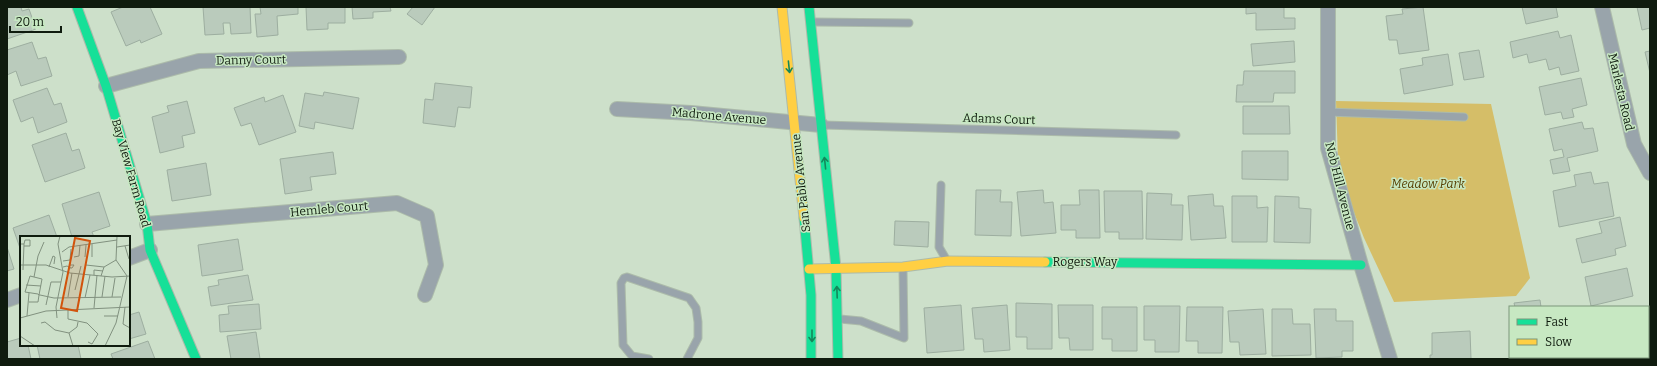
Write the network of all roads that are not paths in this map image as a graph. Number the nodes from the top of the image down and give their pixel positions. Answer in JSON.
{"nodes":[{"id":1,"x":77,"y":7,"type":"edge"},
{"id":2,"x":782,"y":7,"type":"edge"},
{"id":3,"x":809,"y":7,"type":"edge"},
{"id":4,"x":1328,"y":7,"type":"edge"},
{"id":5,"x":1602,"y":7,"type":"edge"},
{"id":6,"x":810,"y":22,"type":"junction"},
{"id":7,"x":909,"y":22,"type":"dead end"},
{"id":8,"x":399,"y":57,"type":"dead end"},
{"id":9,"x":106,"y":86,"type":"junction"},
{"id":10,"x":617,"y":109,"type":"dead end"},
{"id":11,"x":1327,"y":112,"type":"junction"},
{"id":12,"x":1464,"y":117,"type":"dead end"},
{"id":13,"x":795,"y":123,"type":"junction"},
{"id":14,"x":821,"y":125,"type":"junction"},
{"id":15,"x":1176,"y":135,"type":"dead end"},
{"id":16,"x":1650,"y":173,"type":"edge"},
{"id":17,"x":941,"y":185,"type":"dead end"},
{"id":18,"x":147,"y":224,"type":"junction"},
{"id":19,"x":150,"y":250,"type":"junction"},
{"id":20,"x":130,"y":258,"type":"edge"},
{"id":21,"x":948,"y":261,"type":"junction"},
{"id":22,"x":1361,"y":264,"type":"junction"},
{"id":23,"x":903,"y":267,"type":"junction"},
{"id":24,"x":836,"y":268,"type":"junction"},
{"id":25,"x":809,"y":269,"type":"junction"},
{"id":26,"x":20,"y":295,"type":"edge"},
{"id":27,"x":425,"y":295,"type":"dead end"},
{"id":28,"x":7,"y":300,"type":"edge"},
{"id":29,"x":838,"y":319,"type":"junction"},
{"id":30,"x":196,"y":359,"type":"edge"},
{"id":31,"x":649,"y":359,"type":"edge"},
{"id":32,"x":687,"y":359,"type":"edge"},
{"id":33,"x":811,"y":359,"type":"edge"},
{"id":34,"x":838,"y":359,"type":"edge"},
{"id":35,"x":1390,"y":359,"type":"edge"}],
"edges":[{"from":1,"to":9,"type":"street","name":"Bay View Farm Road"},
{"from":2,"to":13,"type":"street","name":"San Pablo Avenue","one_way":true},
{"from":3,"to":6,"type":"street"},
{"from":4,"to":11,"type":"street","name":"Nob Hill Avenue"},
{"from":5,"to":16,"type":"street","name":"Marlesta Road"},
{"from":6,"to":7,"type":"lane"},
{"from":6,"to":14,"type":"street"},
{"from":8,"to":9,"type":"street","name":"Danny Court"},
{"from":9,"to":18,"type":"street","name":"Bay View Farm Road"},
{"from":10,"to":13,"type":"street","name":"Madrone Avenue"},
{"from":11,"to":12,"type":"lane"},
{"from":11,"to":22,"type":"street","name":"Nob Hill Avenue"},
{"from":13,"to":14,"type":"street","name":"Madrone Avenue"},
{"from":13,"to":25,"type":"street","name":"San Pablo Avenue"},
{"from":14,"to":15,"type":"lane","name":"Adams Court"},
{"from":24,"to":14,"type":"street","one_way":true},
{"from":17,"to":21,"type":"lane"},
{"from":18,"to":19,"type":"street","name":"Bay View Farm Road"},
{"from":18,"to":27,"type":"street","name":"Hemleb Court"},
{"from":19,"to":20,"type":"street"},
{"from":19,"to":30,"type":"street","name":"Bay View Farm Road"},
{"from":21,"to":22,"type":"street","name":"Rogers Way"},
{"from":21,"to":23,"type":"street","name":"Rogers Way"},
{"from":22,"to":35,"type":"street","name":"Nob Hill Avenue"},
{"from":23,"to":24,"type":"street","name":"Rogers Way"},
{"from":23,"to":29,"type":"lane"},
{"from":24,"to":25,"type":"street","name":"Rogers Way"},
{"from":29,"to":24,"type":"street","one_way":true},
{"from":25,"to":33,"type":"street","name":"San Pablo Avenue","one_way":true},
{"from":26,"to":28,"type":"street"},
{"from":29,"to":34,"type":"street"},
{"from":31,"to":32,"type":"lane"}]}
